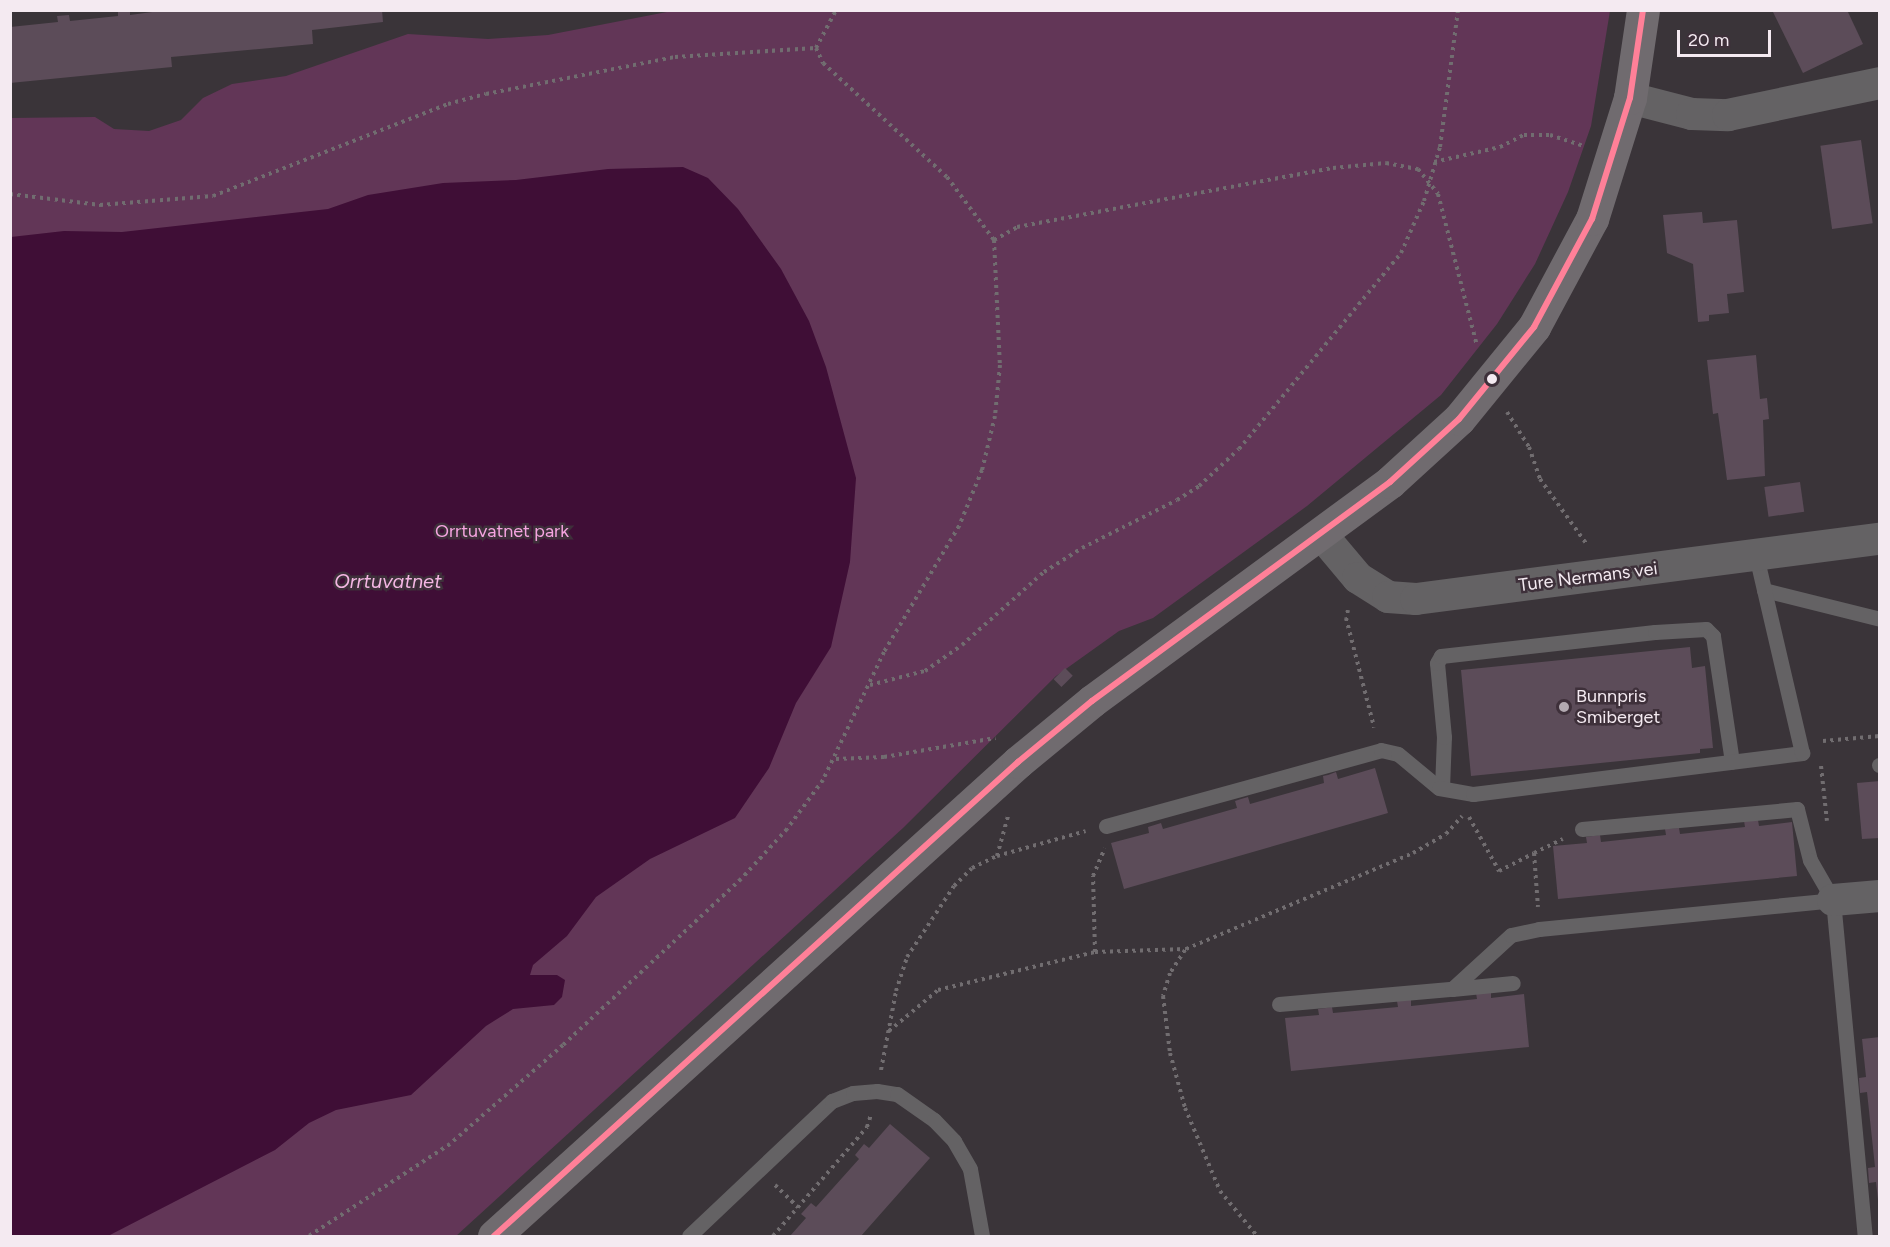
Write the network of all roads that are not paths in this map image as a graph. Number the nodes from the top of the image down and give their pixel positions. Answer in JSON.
{"nodes":[{"id":1,"x":1644,"y":10,"type":"edge"},
{"id":2,"x":1880,"y":83,"type":"edge"},
{"id":3,"x":1630,"y":98,"type":"junction"},
{"id":4,"x":1322,"y":534,"type":"junction"},
{"id":5,"x":1880,"y":539,"type":"edge"},
{"id":6,"x":1756,"y":556,"type":"junction"},
{"id":7,"x":1764,"y":590,"type":"junction"},
{"id":8,"x":1880,"y":619,"type":"edge"},
{"id":9,"x":1732,"y":762,"type":"junction"},
{"id":10,"x":1442,"y":788,"type":"junction"},
{"id":11,"x":1106,"y":826,"type":"road end"},
{"id":12,"x":1582,"y":828,"type":"road end"},
{"id":13,"x":1880,"y":896,"type":"edge"},
{"id":14,"x":1833,"y":900,"type":"junction"},
{"id":15,"x":1513,"y":982,"type":"dead end"},
{"id":16,"x":1452,"y":989,"type":"junction"},
{"id":17,"x":1279,"y":1004,"type":"dead end"},
{"id":18,"x":494,"y":1236,"type":"edge"},
{"id":19,"x":689,"y":1236,"type":"edge"},
{"id":20,"x":981,"y":1236,"type":"edge"},
{"id":21,"x":1865,"y":1236,"type":"edge"}],
"edges":[{"from":1,"to":3,"type":"main road"},
{"from":2,"to":3,"type":"street"},
{"from":3,"to":4,"type":"main road"},
{"from":4,"to":6,"type":"street","name":"Ture Nermans vei"},
{"from":4,"to":18,"type":"main road"},
{"from":5,"to":6,"type":"street","name":"Ture Nermans vei"},
{"from":6,"to":7,"type":"lane"},
{"from":7,"to":8,"type":"lane"},
{"from":7,"to":9,"type":"lane"},
{"from":9,"to":10,"type":"lane"},
{"from":9,"to":10,"type":"lane"},
{"from":10,"to":11,"type":"lane"},
{"from":12,"to":14,"type":"lane"},
{"from":13,"to":14,"type":"street"},
{"from":14,"to":16,"type":"lane"},
{"from":14,"to":21,"type":"lane"},
{"from":15,"to":16,"type":"lane"},
{"from":16,"to":17,"type":"lane"},
{"from":19,"to":20,"type":"lane"}]}
